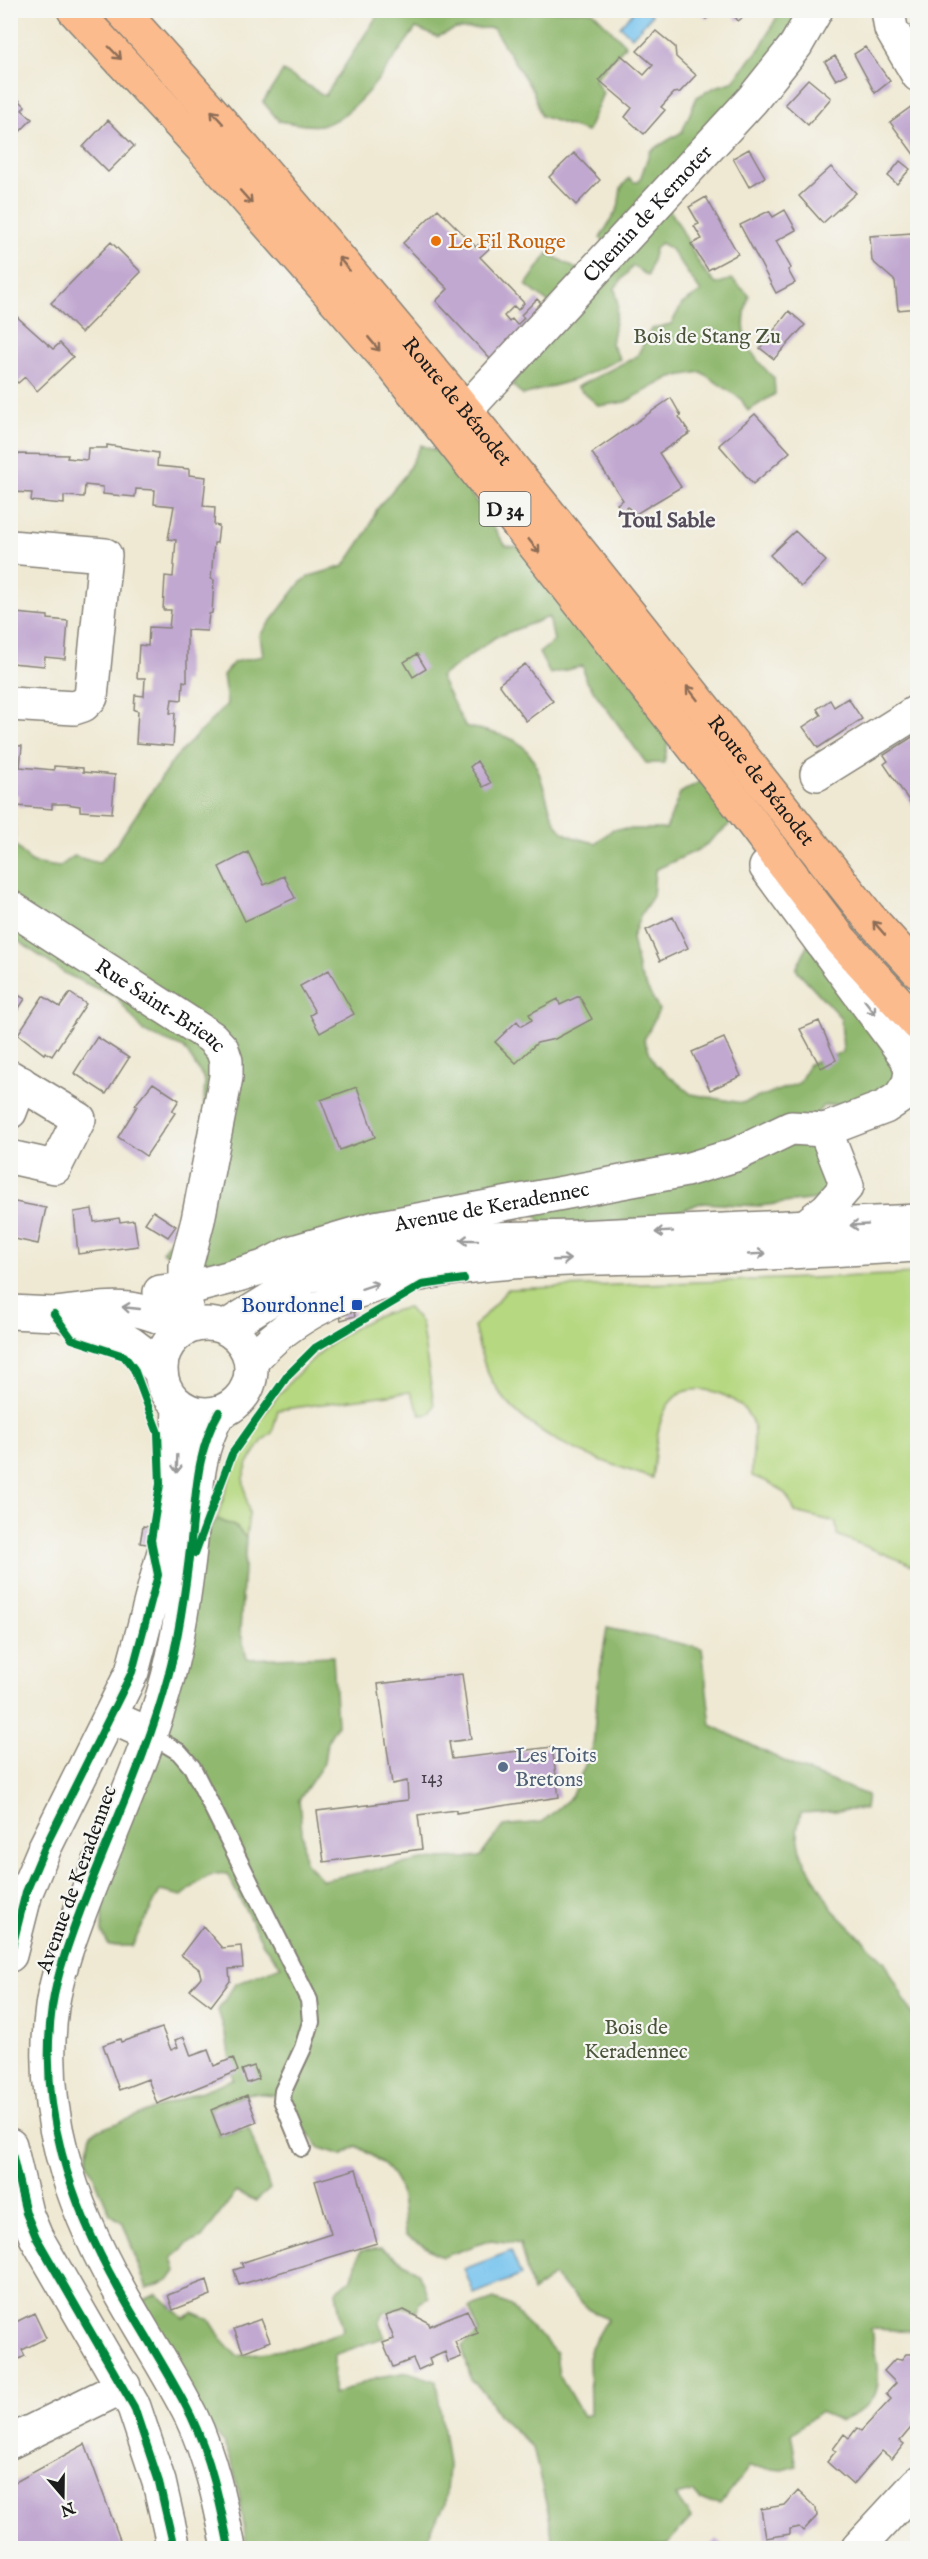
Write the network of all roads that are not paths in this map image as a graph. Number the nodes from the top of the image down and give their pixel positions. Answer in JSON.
{"nodes":[{"id":1,"x":74,"y":10,"type":"edge"},
{"id":2,"x":121,"y":10,"type":"edge"},
{"id":3,"x":816,"y":10,"type":"edge"},
{"id":4,"x":888,"y":10,"type":"edge"},
{"id":5,"x":918,"y":75,"type":"edge"},
{"id":6,"x":466,"y":409,"type":"junction"},
{"id":7,"x":10,"y":547,"type":"edge"},
{"id":8,"x":10,"y":704,"type":"edge"},
{"id":9,"x":918,"y":711,"type":"edge"},
{"id":10,"x":817,"y":774,"type":"dead end"},
{"id":11,"x":736,"y":801,"type":"junction"},
{"id":12,"x":10,"y":907,"type":"edge"},
{"id":13,"x":918,"y":971,"type":"edge"},
{"id":14,"x":918,"y":1024,"type":"edge"},
{"id":15,"x":14,"y":1091,"type":"edge"},
{"id":16,"x":862,"y":1117,"type":"joint"},
{"id":17,"x":825,"y":1130,"type":"junction"},
{"id":18,"x":10,"y":1157,"type":"edge"},
{"id":19,"x":918,"y":1221,"type":"edge"},
{"id":20,"x":803,"y":1228,"type":"junction"},
{"id":21,"x":918,"y":1245,"type":"edge"},
{"id":22,"x":172,"y":1290,"type":"junction"},
{"id":23,"x":10,"y":1312,"type":"edge"},
{"id":24,"x":54,"y":1314,"type":"junction"},
{"id":25,"x":187,"y":1328,"type":"junction"},
{"id":26,"x":224,"y":1328,"type":"junction"},
{"id":27,"x":251,"y":1362,"type":"junction"},
{"id":28,"x":160,"y":1371,"type":"junction"},
{"id":29,"x":178,"y":1405,"type":"junction"},
{"id":30,"x":219,"y":1412,"type":"junction"},
{"id":31,"x":111,"y":1717,"type":"junction"},
{"id":32,"x":149,"y":1734,"type":"junction"},
{"id":33,"x":10,"y":1955,"type":"edge"},
{"id":34,"x":10,"y":2145,"type":"edge"},
{"id":35,"x":302,"y":2148,"type":"dead end"},
{"id":36,"x":124,"y":2386,"type":"junction"},
{"id":37,"x":10,"y":2442,"type":"edge"},
{"id":38,"x":918,"y":2483,"type":"edge"},
{"id":39,"x":174,"y":2548,"type":"edge"},
{"id":40,"x":229,"y":2548,"type":"edge"},
{"id":41,"x":858,"y":2548,"type":"edge"}],
"edges":[{"from":1,"to":11,"type":"main road","name":"Route de Bénodet","number":"D 34","one_way":true},
{"from":6,"to":2,"type":"main road","name":"Route de Bénodet","number":"D 34","one_way":true},
{"from":3,"to":6,"type":"street","name":"Chemin de Kernoter"},
{"from":4,"to":5,"type":"street"},
{"from":13,"to":6,"type":"main road","name":"Route de Bénodet","number":"D 34","one_way":true},
{"from":7,"to":8,"type":"street"},
{"from":9,"to":10,"type":"street"},
{"from":11,"to":14,"type":"main road","name":"Route de Bénodet","number":"D 34"},
{"from":11,"to":16,"type":"street","name":"Route de Bénodet","one_way":true},
{"from":12,"to":22,"type":"street","name":"Rue Saint-Brieuc"},
{"from":15,"to":18,"type":"street"},
{"from":16,"to":17,"type":"street","name":"Avenue de Keradennec"},
{"from":17,"to":20,"type":"street"},
{"from":17,"to":22,"type":"street","name":"Avenue de Keradennec"},
{"from":19,"to":20,"type":"street","one_way":true},
{"from":20,"to":26,"type":"street","one_way":true},
{"from":27,"to":21,"type":"street","one_way":true},
{"from":22,"to":25,"type":"street","name":"Rue Saint-Brieuc"},
{"from":23,"to":24,"type":"street"},
{"from":25,"to":24,"type":"street","one_way":true},
{"from":24,"to":28,"type":"street"},
{"from":25,"to":26,"type":"street"},
{"from":25,"to":28,"type":"street"},
{"from":26,"to":27,"type":"street"},
{"from":27,"to":30,"type":"street"},
{"from":28,"to":29,"type":"street"},
{"from":29,"to":30,"type":"street"},
{"from":29,"to":31,"type":"street","name":"Avenue de Keradennec","one_way":true},
{"from":30,"to":32,"type":"street","name":"Avenue de Keradennec"},
{"from":31,"to":32,"type":"street"},
{"from":31,"to":33,"type":"street","name":"Avenue de Keradennec"},
{"from":32,"to":35,"type":"lane"},
{"from":32,"to":40,"type":"street","name":"Avenue de Keradennec"},
{"from":34,"to":36,"type":"street"},
{"from":36,"to":37,"type":"street"},
{"from":36,"to":39,"type":"street"},
{"from":38,"to":41,"type":"street"}]}
